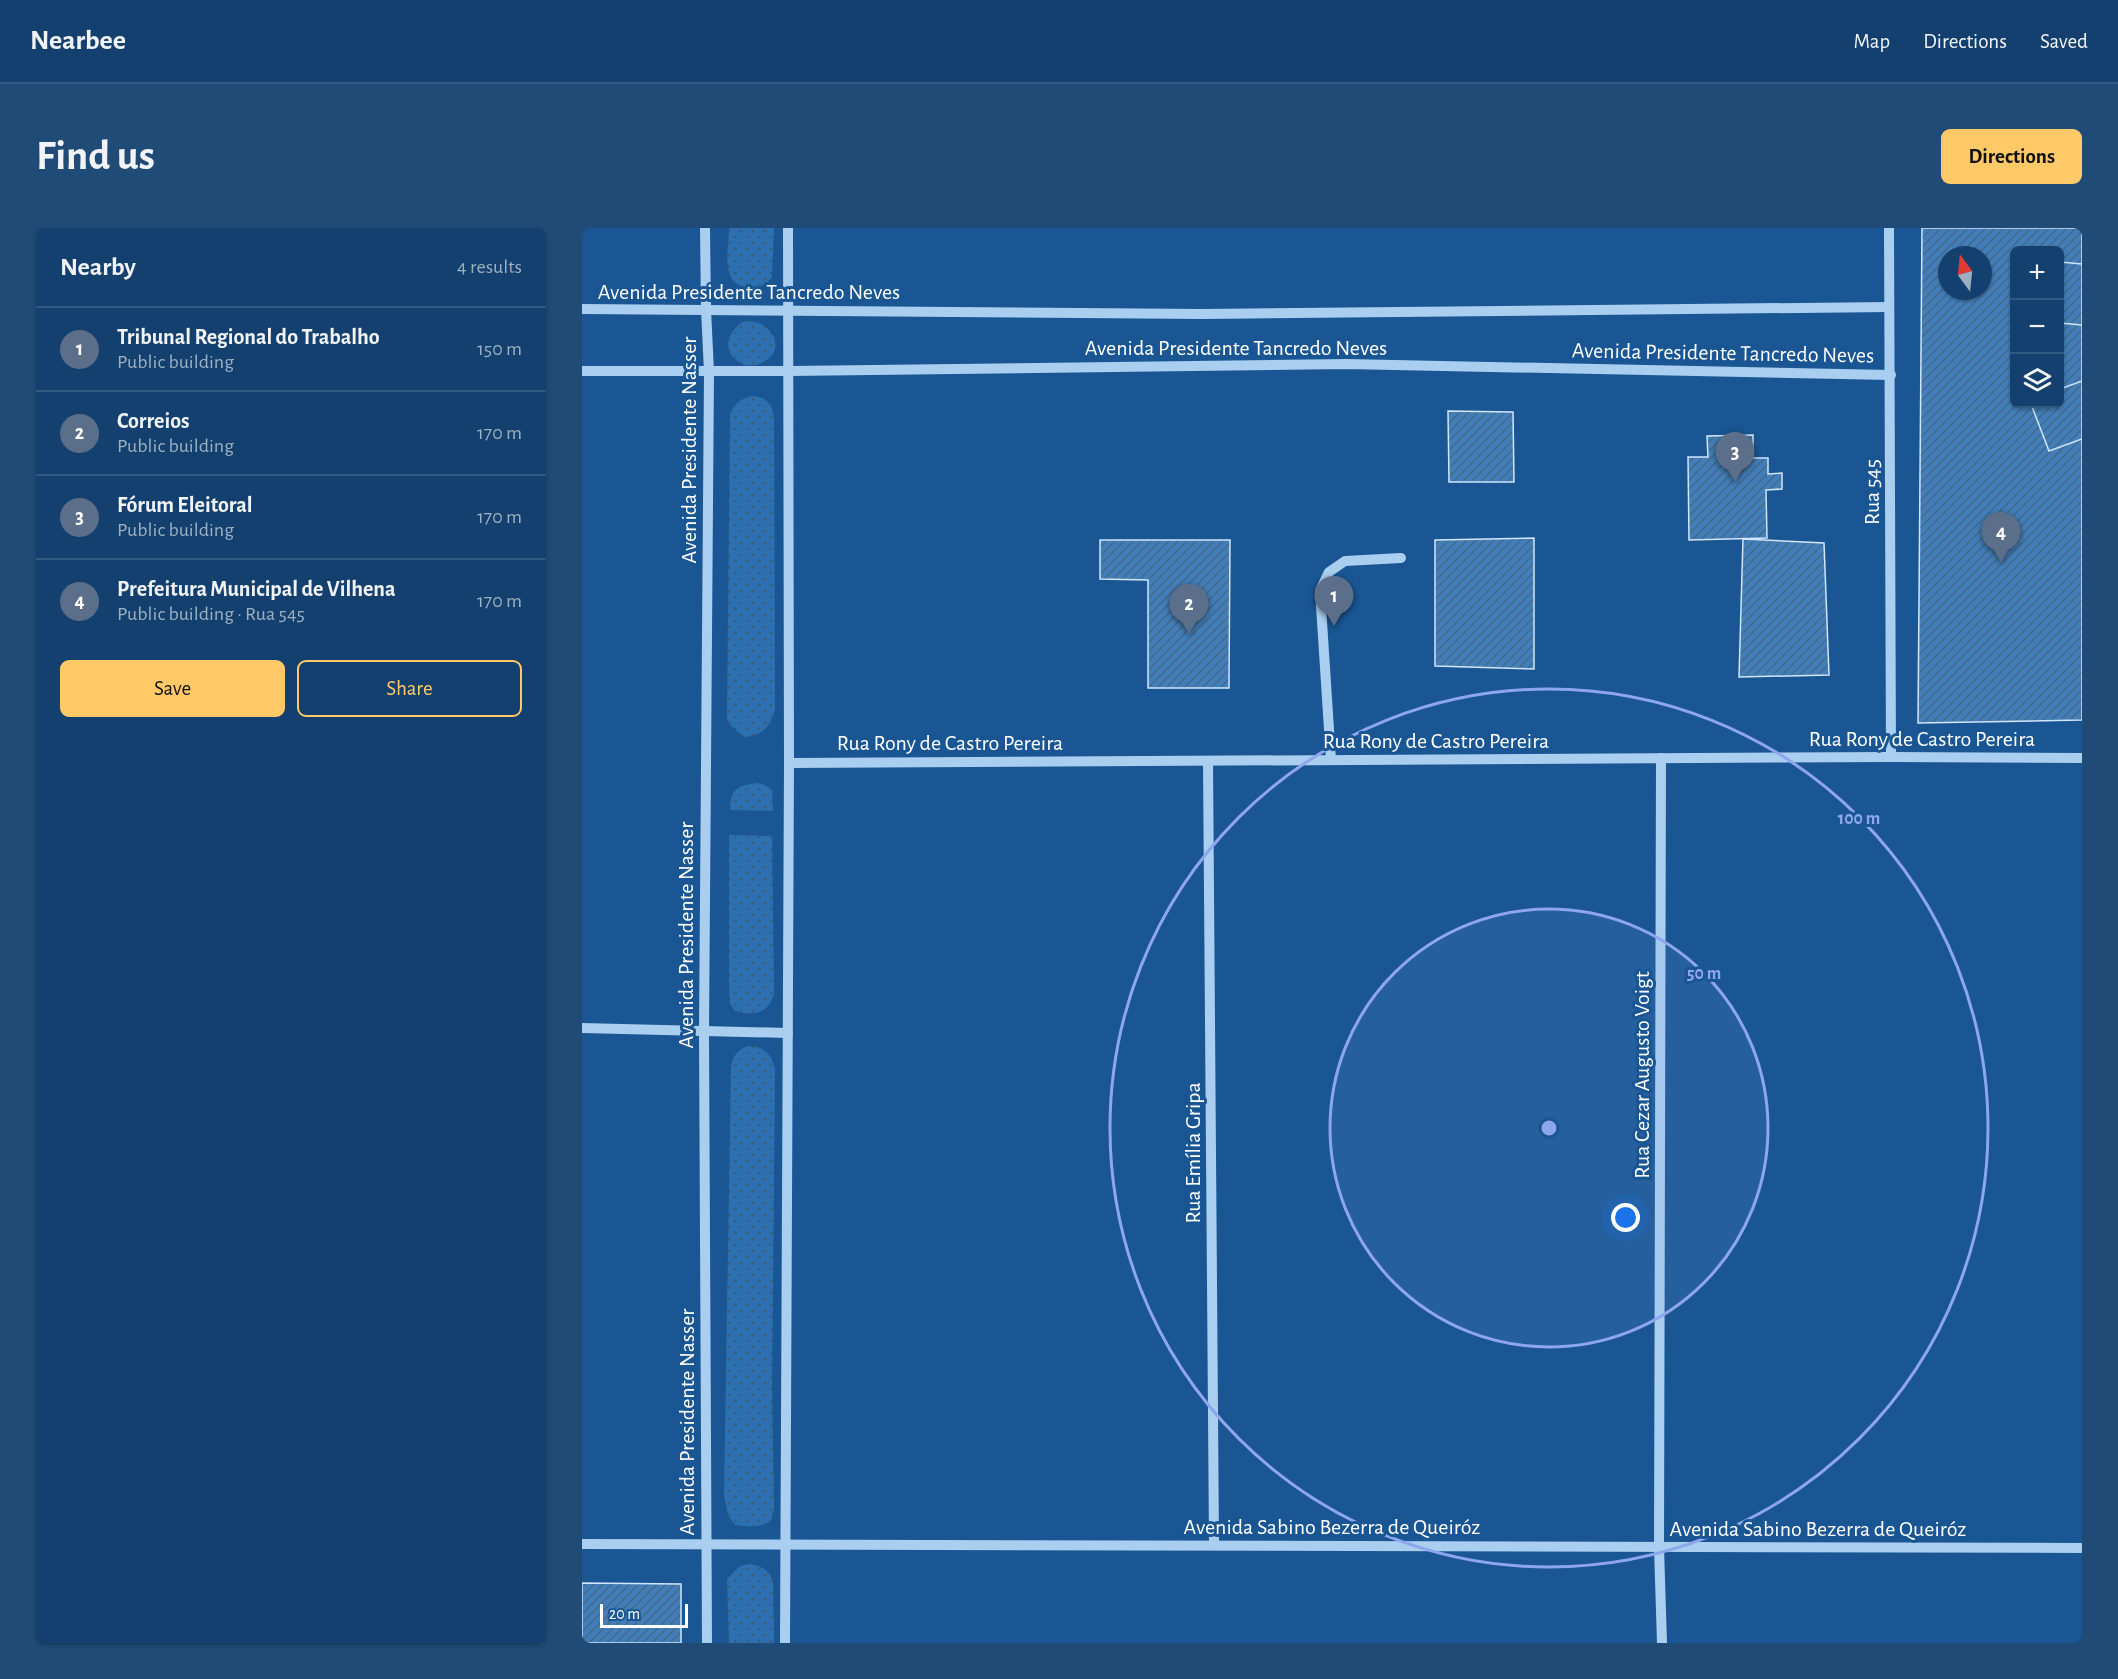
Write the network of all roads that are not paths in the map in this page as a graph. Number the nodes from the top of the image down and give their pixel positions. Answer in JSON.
{"nodes":[{"id":1,"x":705,"y":228,"type":"edge"},
{"id":2,"x":788,"y":228,"type":"edge"},
{"id":3,"x":1889,"y":228,"type":"edge"},
{"id":4,"x":1889,"y":307,"type":"junction"},
{"id":5,"x":582,"y":309,"type":"edge"},
{"id":6,"x":706,"y":309,"type":"junction"},
{"id":7,"x":788,"y":310,"type":"junction"},
{"id":8,"x":582,"y":371,"type":"edge"},
{"id":9,"x":790,"y":371,"type":"junction"},
{"id":10,"x":709,"y":372,"type":"junction"},
{"id":11,"x":1891,"y":375,"type":"junction"},
{"id":12,"x":1401,"y":558,"type":"dead end"},
{"id":13,"x":1891,"y":757,"type":"junction"},
{"id":14,"x":1661,"y":758,"type":"junction"},
{"id":15,"x":2082,"y":758,"type":"edge"},
{"id":16,"x":1330,"y":760,"type":"junction"},
{"id":17,"x":1208,"y":761,"type":"junction"},
{"id":18,"x":789,"y":763,"type":"junction"},
{"id":19,"x":582,"y":1028,"type":"edge"},
{"id":20,"x":704,"y":1031,"type":"junction"},
{"id":21,"x":788,"y":1033,"type":"junction"},
{"id":22,"x":582,"y":1544,"type":"edge"},
{"id":23,"x":785,"y":1544,"type":"junction"},
{"id":24,"x":706,"y":1545,"type":"junction"},
{"id":25,"x":1214,"y":1545,"type":"junction"},
{"id":26,"x":1659,"y":1548,"type":"junction"},
{"id":27,"x":2082,"y":1548,"type":"edge"},
{"id":28,"x":707,"y":1643,"type":"edge"},
{"id":29,"x":785,"y":1643,"type":"edge"},
{"id":30,"x":1662,"y":1643,"type":"edge"}],
"edges":[{"from":1,"to":6,"type":"street","name":"Avenida Presidente Nasser"},
{"from":2,"to":7,"type":"street"},
{"from":3,"to":4,"type":"street","name":"Rua 545"},
{"from":4,"to":7,"type":"street","name":"Avenida Presidente Tancredo Neves"},
{"from":4,"to":11,"type":"street","name":"Rua 545"},
{"from":5,"to":6,"type":"street","name":"Avenida Presidente Tancredo Neves"},
{"from":6,"to":7,"type":"street","name":"Avenida Presidente Tancredo Neves"},
{"from":6,"to":10,"type":"street","name":"Avenida Presidente Nasser"},
{"from":7,"to":9,"type":"street"},
{"from":8,"to":10,"type":"street","name":"Avenida Presidente Tancredo Neves"},
{"from":9,"to":10,"type":"street","name":"Avenida Presidente Tancredo Neves"},
{"from":9,"to":11,"type":"street","name":"Avenida Presidente Tancredo Neves"},
{"from":9,"to":18,"type":"street"},
{"from":10,"to":20,"type":"street","name":"Avenida Presidente Nasser"},
{"from":11,"to":13,"type":"street","name":"Rua 545"},
{"from":12,"to":16,"type":"street"},
{"from":13,"to":14,"type":"street","name":"Rua Rony de Castro Pereira"},
{"from":13,"to":15,"type":"street","name":"Rua Rony de Castro Pereira"},
{"from":14,"to":16,"type":"street","name":"Rua Rony de Castro Pereira"},
{"from":14,"to":26,"type":"street","name":"Rua Cezar Augusto Voigt"},
{"from":16,"to":17,"type":"street","name":"Rua Rony de Castro Pereira"},
{"from":17,"to":18,"type":"street","name":"Rua Rony de Castro Pereira"},
{"from":17,"to":25,"type":"street","name":"Rua Emília Gripa"},
{"from":18,"to":21,"type":"street"},
{"from":19,"to":20,"type":"street"},
{"from":20,"to":21,"type":"street"},
{"from":20,"to":24,"type":"street","name":"Avenida Presidente Nasser"},
{"from":21,"to":23,"type":"street"},
{"from":22,"to":24,"type":"street","name":"Avenida Sabino Bezerra de Queiróz"},
{"from":23,"to":24,"type":"street","name":"Avenida Sabino Bezerra de Queiróz"},
{"from":23,"to":25,"type":"street","name":"Avenida Sabino Bezerra de Queiróz"},
{"from":23,"to":29,"type":"street"},
{"from":24,"to":28,"type":"street","name":"Avenida Presidente Nasser"},
{"from":25,"to":26,"type":"street","name":"Avenida Sabino Bezerra de Queiróz"},
{"from":26,"to":27,"type":"street","name":"Avenida Sabino Bezerra de Queiróz"},
{"from":26,"to":30,"type":"street","name":"Rua Cezar Augusto Voigt"}]}
